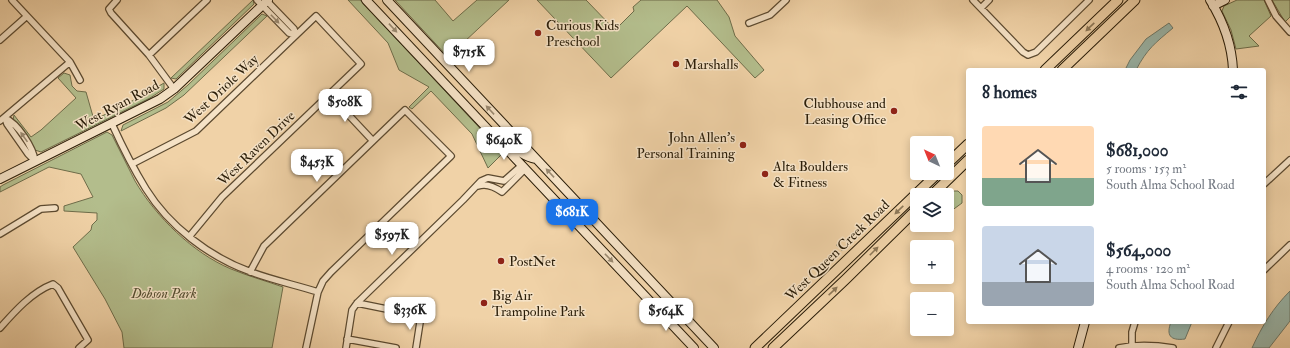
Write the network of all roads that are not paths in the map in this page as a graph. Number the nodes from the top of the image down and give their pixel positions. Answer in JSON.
{"nodes":[{"id":1,"x":12,"y":0,"type":"edge"},
{"id":2,"x":117,"y":0,"type":"edge"},
{"id":3,"x":207,"y":0,"type":"edge"},
{"id":4,"x":366,"y":0,"type":"edge"},
{"id":5,"x":387,"y":0,"type":"edge"},
{"id":6,"x":786,"y":0,"type":"edge"},
{"id":7,"x":973,"y":0,"type":"edge"},
{"id":8,"x":989,"y":0,"type":"edge"},
{"id":9,"x":1089,"y":0,"type":"edge"},
{"id":10,"x":1118,"y":0,"type":"edge"},
{"id":11,"x":1135,"y":0,"type":"edge"},
{"id":12,"x":1225,"y":0,"type":"edge"},
{"id":13,"x":1268,"y":0,"type":"edge"},
{"id":14,"x":264,"y":1,"type":"edge"},
{"id":15,"x":1211,"y":3,"type":"edge"},
{"id":16,"x":981,"y":8,"type":"junction"},
{"id":17,"x":27,"y":16,"type":"junction"},
{"id":18,"x":749,"y":23,"type":"dead end"},
{"id":19,"x":1290,"y":32,"type":"edge"},
{"id":20,"x":296,"y":35,"type":"junction"},
{"id":21,"x":0,"y":40,"type":"edge"},
{"id":22,"x":149,"y":55,"type":"junction"},
{"id":23,"x":70,"y":62,"type":"junction"},
{"id":24,"x":361,"y":64,"type":"joint"},
{"id":25,"x":1047,"y":68,"type":"edge"},
{"id":26,"x":1064,"y":68,"type":"edge"},
{"id":27,"x":1234,"y":68,"type":"edge"},
{"id":28,"x":80,"y":80,"type":"dead end"},
{"id":29,"x":174,"y":89,"type":"junction"},
{"id":30,"x":329,"y":94,"type":"junction"},
{"id":31,"x":5,"y":118,"type":"junction"},
{"id":32,"x":0,"y":122,"type":"edge"},
{"id":33,"x":112,"y":124,"type":"junction"},
{"id":34,"x":484,"y":126,"type":"junction"},
{"id":35,"x":373,"y":141,"type":"junction"},
{"id":36,"x":966,"y":146,"type":"edge"},
{"id":37,"x":954,"y":157,"type":"edge"},
{"id":38,"x":536,"y":159,"type":"junction"},
{"id":39,"x":1290,"y":160,"type":"edge"},
{"id":40,"x":36,"y":161,"type":"junction"},
{"id":41,"x":966,"y":162,"type":"edge"},
{"id":42,"x":132,"y":164,"type":"junction"},
{"id":43,"x":523,"y":167,"type":"junction"},
{"id":44,"x":0,"y":179,"type":"edge"},
{"id":45,"x":931,"y":180,"type":"edge"},
{"id":46,"x":1266,"y":182,"type":"edge"},
{"id":47,"x":478,"y":186,"type":"junction"},
{"id":48,"x":939,"y":188,"type":"edge"},
{"id":49,"x":55,"y":208,"type":"dead end"},
{"id":50,"x":910,"y":216,"type":"edge"},
{"id":51,"x":0,"y":234,"type":"edge"},
{"id":52,"x":189,"y":237,"type":"junction"},
{"id":53,"x":1290,"y":245,"type":"edge"},
{"id":54,"x":1266,"y":268,"type":"edge"},
{"id":55,"x":250,"y":272,"type":"junction"},
{"id":56,"x":827,"y":279,"type":"junction"},
{"id":57,"x":318,"y":292,"type":"junction"},
{"id":58,"x":357,"y":303,"type":"junction"},
{"id":59,"x":798,"y":324,"type":"junction"},
{"id":60,"x":1084,"y":324,"type":"edge"},
{"id":61,"x":1134,"y":324,"type":"edge"},
{"id":62,"x":1227,"y":324,"type":"edge"},
{"id":63,"x":0,"y":328,"type":"edge"},
{"id":64,"x":347,"y":339,"type":"junction"},
{"id":65,"x":1132,"y":345,"type":"junction"},
{"id":66,"x":79,"y":348,"type":"edge"},
{"id":67,"x":306,"y":348,"type":"edge"},
{"id":68,"x":346,"y":348,"type":"edge"},
{"id":69,"x":396,"y":348,"type":"edge"},
{"id":70,"x":416,"y":348,"type":"edge"},
{"id":71,"x":694,"y":348,"type":"edge"},
{"id":72,"x":714,"y":348,"type":"edge"},
{"id":73,"x":755,"y":348,"type":"edge"},
{"id":74,"x":773,"y":348,"type":"edge"},
{"id":75,"x":1078,"y":348,"type":"edge"},
{"id":76,"x":1119,"y":348,"type":"edge"},
{"id":77,"x":1173,"y":348,"type":"edge"},
{"id":78,"x":1216,"y":348,"type":"edge"}],
"edges":[{"from":1,"to":17,"type":"street"},
{"from":2,"to":22,"type":"street"},
{"from":3,"to":22,"type":"street"},
{"from":4,"to":34,"type":"main road","one_way":true},
{"from":38,"to":5,"type":"main road","one_way":true},
{"from":6,"to":18,"type":"street"},
{"from":7,"to":16,"type":"street"},
{"from":8,"to":16,"type":"street"},
{"from":9,"to":16,"type":"street"},
{"from":10,"to":25,"type":"main road","one_way":true},
{"from":11,"to":26,"type":"main road"},
{"from":12,"to":15,"type":"main road"},
{"from":13,"to":19,"type":"street"},
{"from":14,"to":20,"type":"street"},
{"from":14,"to":29,"type":"main road","name":"West Ryan Road"},
{"from":15,"to":27,"type":"main road"},
{"from":17,"to":21,"type":"street"},
{"from":17,"to":23,"type":"street"},
{"from":20,"to":24,"type":"street","name":"West Oriole Way"},
{"from":20,"to":42,"type":"street","name":"West Oriole Way"},
{"from":22,"to":29,"type":"street"},
{"from":23,"to":28,"type":"street"},
{"from":23,"to":31,"type":"street"},
{"from":24,"to":30,"type":"street","name":"West Raven Drive"},
{"from":29,"to":33,"type":"main road","name":"West Ryan Road"},
{"from":30,"to":35,"type":"street"},
{"from":30,"to":52,"type":"street","name":"West Raven Drive"},
{"from":31,"to":32,"type":"street"},
{"from":31,"to":40,"type":"street"},
{"from":33,"to":40,"type":"main road","name":"West Ryan Road"},
{"from":33,"to":42,"type":"street"},
{"from":34,"to":38,"type":"main road"},
{"from":34,"to":43,"type":"main road"},
{"from":35,"to":55,"type":"street"},
{"from":35,"to":57,"type":"street"},
{"from":36,"to":37,"type":"main road"},
{"from":72,"to":38,"type":"main road","one_way":true},
{"from":39,"to":46,"type":"street"},
{"from":40,"to":44,"type":"main road","name":"West Ryan Road"},
{"from":41,"to":48,"type":"main road"},
{"from":42,"to":52,"type":"street"},
{"from":43,"to":47,"type":"street"},
{"from":43,"to":47,"type":"street"},
{"from":43,"to":71,"type":"main road","one_way":true},
{"from":45,"to":56,"type":"main road","name":"West Queen Creek Road","one_way":true},
{"from":47,"to":58,"type":"street"},
{"from":49,"to":51,"type":"street"},
{"from":59,"to":50,"type":"main road","name":"West Queen Creek Road","one_way":true},
{"from":52,"to":55,"type":"street"},
{"from":53,"to":54,"type":"street"},
{"from":55,"to":57,"type":"street"},
{"from":56,"to":59,"type":"main road"},
{"from":56,"to":73,"type":"main road","name":"West Queen Creek Road"},
{"from":57,"to":67,"type":"street"},
{"from":58,"to":64,"type":"street"},
{"from":58,"to":70,"type":"street"},
{"from":59,"to":74,"type":"main road","name":"West Queen Creek Road"},
{"from":60,"to":75,"type":"main road"},
{"from":61,"to":65,"type":"street"},
{"from":62,"to":78,"type":"street"},
{"from":63,"to":66,"type":"street"},
{"from":64,"to":68,"type":"street"},
{"from":64,"to":69,"type":"street"},
{"from":65,"to":76,"type":"street"},
{"from":65,"to":77,"type":"street"}]}
